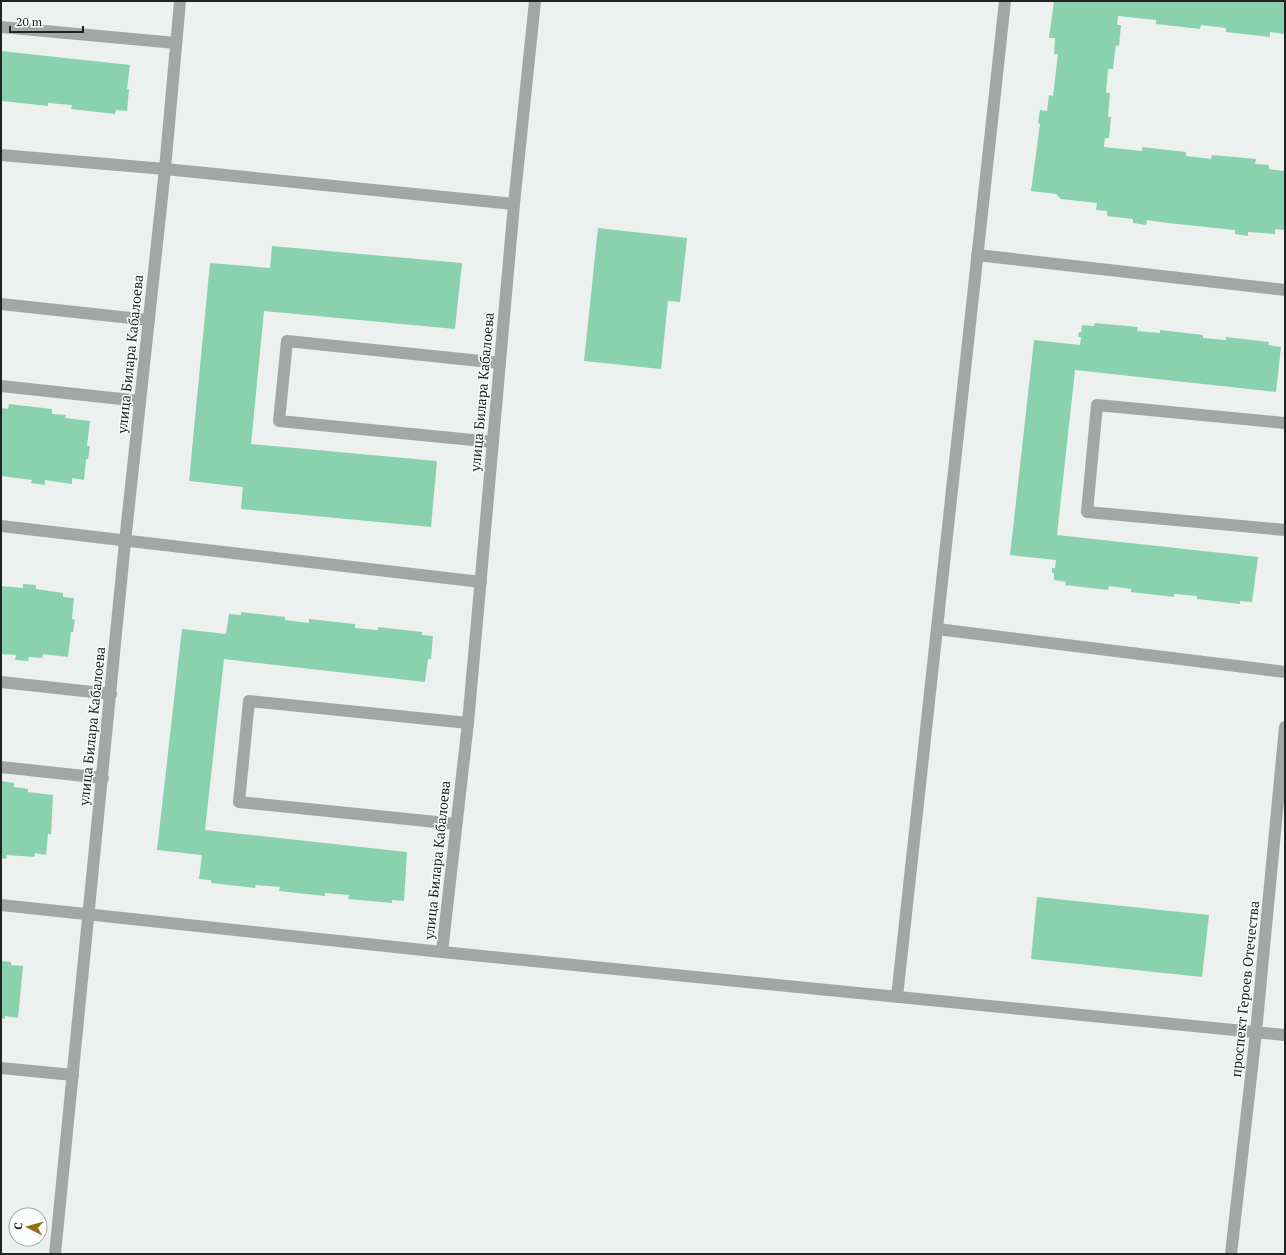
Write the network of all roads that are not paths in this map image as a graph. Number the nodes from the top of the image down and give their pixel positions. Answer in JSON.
{"nodes":[{"id":1,"x":180,"y":1,"type":"edge"},
{"id":2,"x":535,"y":1,"type":"edge"},
{"id":3,"x":1005,"y":1,"type":"edge"},
{"id":4,"x":1,"y":27,"type":"edge"},
{"id":5,"x":176,"y":43,"type":"junction"},
{"id":6,"x":1,"y":155,"type":"edge"},
{"id":7,"x":165,"y":169,"type":"junction"},
{"id":8,"x":514,"y":204,"type":"junction"},
{"id":9,"x":977,"y":255,"type":"junction"},
{"id":10,"x":1285,"y":290,"type":"edge"},
{"id":11,"x":1,"y":304,"type":"edge"},
{"id":12,"x":149,"y":320,"type":"junction"},
{"id":13,"x":500,"y":363,"type":"junction"},
{"id":14,"x":1,"y":386,"type":"edge"},
{"id":15,"x":140,"y":401,"type":"junction"},
{"id":16,"x":1285,"y":423,"type":"edge"},
{"id":17,"x":493,"y":442,"type":"junction"},
{"id":18,"x":1,"y":526,"type":"edge"},
{"id":19,"x":1285,"y":530,"type":"edge"},
{"id":20,"x":125,"y":542,"type":"junction"},
{"id":21,"x":481,"y":582,"type":"junction"},
{"id":22,"x":937,"y":629,"type":"junction"},
{"id":23,"x":1285,"y":672,"type":"edge"},
{"id":24,"x":1,"y":682,"type":"edge"},
{"id":25,"x":111,"y":694,"type":"junction"},
{"id":26,"x":468,"y":723,"type":"junction"},
{"id":27,"x":1285,"y":727,"type":"edge"},
{"id":28,"x":1,"y":766,"type":"edge"},
{"id":29,"x":103,"y":778,"type":"junction"},
{"id":30,"x":456,"y":824,"type":"junction"},
{"id":31,"x":1,"y":905,"type":"edge"},
{"id":32,"x":88,"y":914,"type":"junction"},
{"id":33,"x":442,"y":952,"type":"junction"},
{"id":34,"x":897,"y":997,"type":"junction"},
{"id":35,"x":1256,"y":1032,"type":"junction"},
{"id":36,"x":1285,"y":1035,"type":"edge"},
{"id":37,"x":1,"y":1068,"type":"edge"},
{"id":38,"x":73,"y":1075,"type":"junction"},
{"id":39,"x":55,"y":1254,"type":"edge"},
{"id":40,"x":1231,"y":1254,"type":"edge"}],
"edges":[{"from":1,"to":5,"type":"street","name":"улица Билара Кабалоева"},
{"from":2,"to":8,"type":"street","name":"улица Билара Кабалоева"},
{"from":3,"to":9,"type":"street"},
{"from":4,"to":5,"type":"street"},
{"from":5,"to":7,"type":"street","name":"улица Билара Кабалоева"},
{"from":6,"to":7,"type":"street"},
{"from":7,"to":8,"type":"street"},
{"from":7,"to":12,"type":"street","name":"улица Билара Кабалоева"},
{"from":8,"to":13,"type":"street","name":"улица Билара Кабалоева"},
{"from":9,"to":10,"type":"street"},
{"from":9,"to":22,"type":"street"},
{"from":11,"to":12,"type":"street"},
{"from":12,"to":15,"type":"street","name":"улица Билара Кабалоева"},
{"from":13,"to":17,"type":"street","name":"улица Билара Кабалоева"},
{"from":13,"to":17,"type":"street"},
{"from":14,"to":15,"type":"street"},
{"from":15,"to":20,"type":"street","name":"улица Билара Кабалоева"},
{"from":16,"to":19,"type":"street"},
{"from":17,"to":21,"type":"street","name":"улица Билара Кабалоева"},
{"from":18,"to":20,"type":"street"},
{"from":20,"to":21,"type":"street"},
{"from":20,"to":25,"type":"street","name":"улица Билара Кабалоева"},
{"from":21,"to":26,"type":"street","name":"улица Билара Кабалоева"},
{"from":22,"to":23,"type":"street"},
{"from":22,"to":34,"type":"street"},
{"from":24,"to":25,"type":"street"},
{"from":25,"to":29,"type":"street","name":"улица Билара Кабалоева"},
{"from":26,"to":30,"type":"street","name":"улица Билара Кабалоева"},
{"from":26,"to":30,"type":"street"},
{"from":27,"to":35,"type":"street","name":"проспект Героев Отечества"},
{"from":28,"to":29,"type":"street"},
{"from":29,"to":32,"type":"street","name":"улица Билара Кабалоева"},
{"from":30,"to":33,"type":"street","name":"улица Билара Кабалоева"},
{"from":31,"to":32,"type":"street","name":"улица Билара Кабалоева"},
{"from":32,"to":33,"type":"street","name":"улица Билара Кабалоева"},
{"from":32,"to":38,"type":"street"},
{"from":33,"to":34,"type":"street"},
{"from":34,"to":35,"type":"street"},
{"from":35,"to":36,"type":"street"},
{"from":35,"to":40,"type":"street","name":"проспект Героев Отечества"},
{"from":37,"to":38,"type":"street"},
{"from":38,"to":39,"type":"street"}]}
